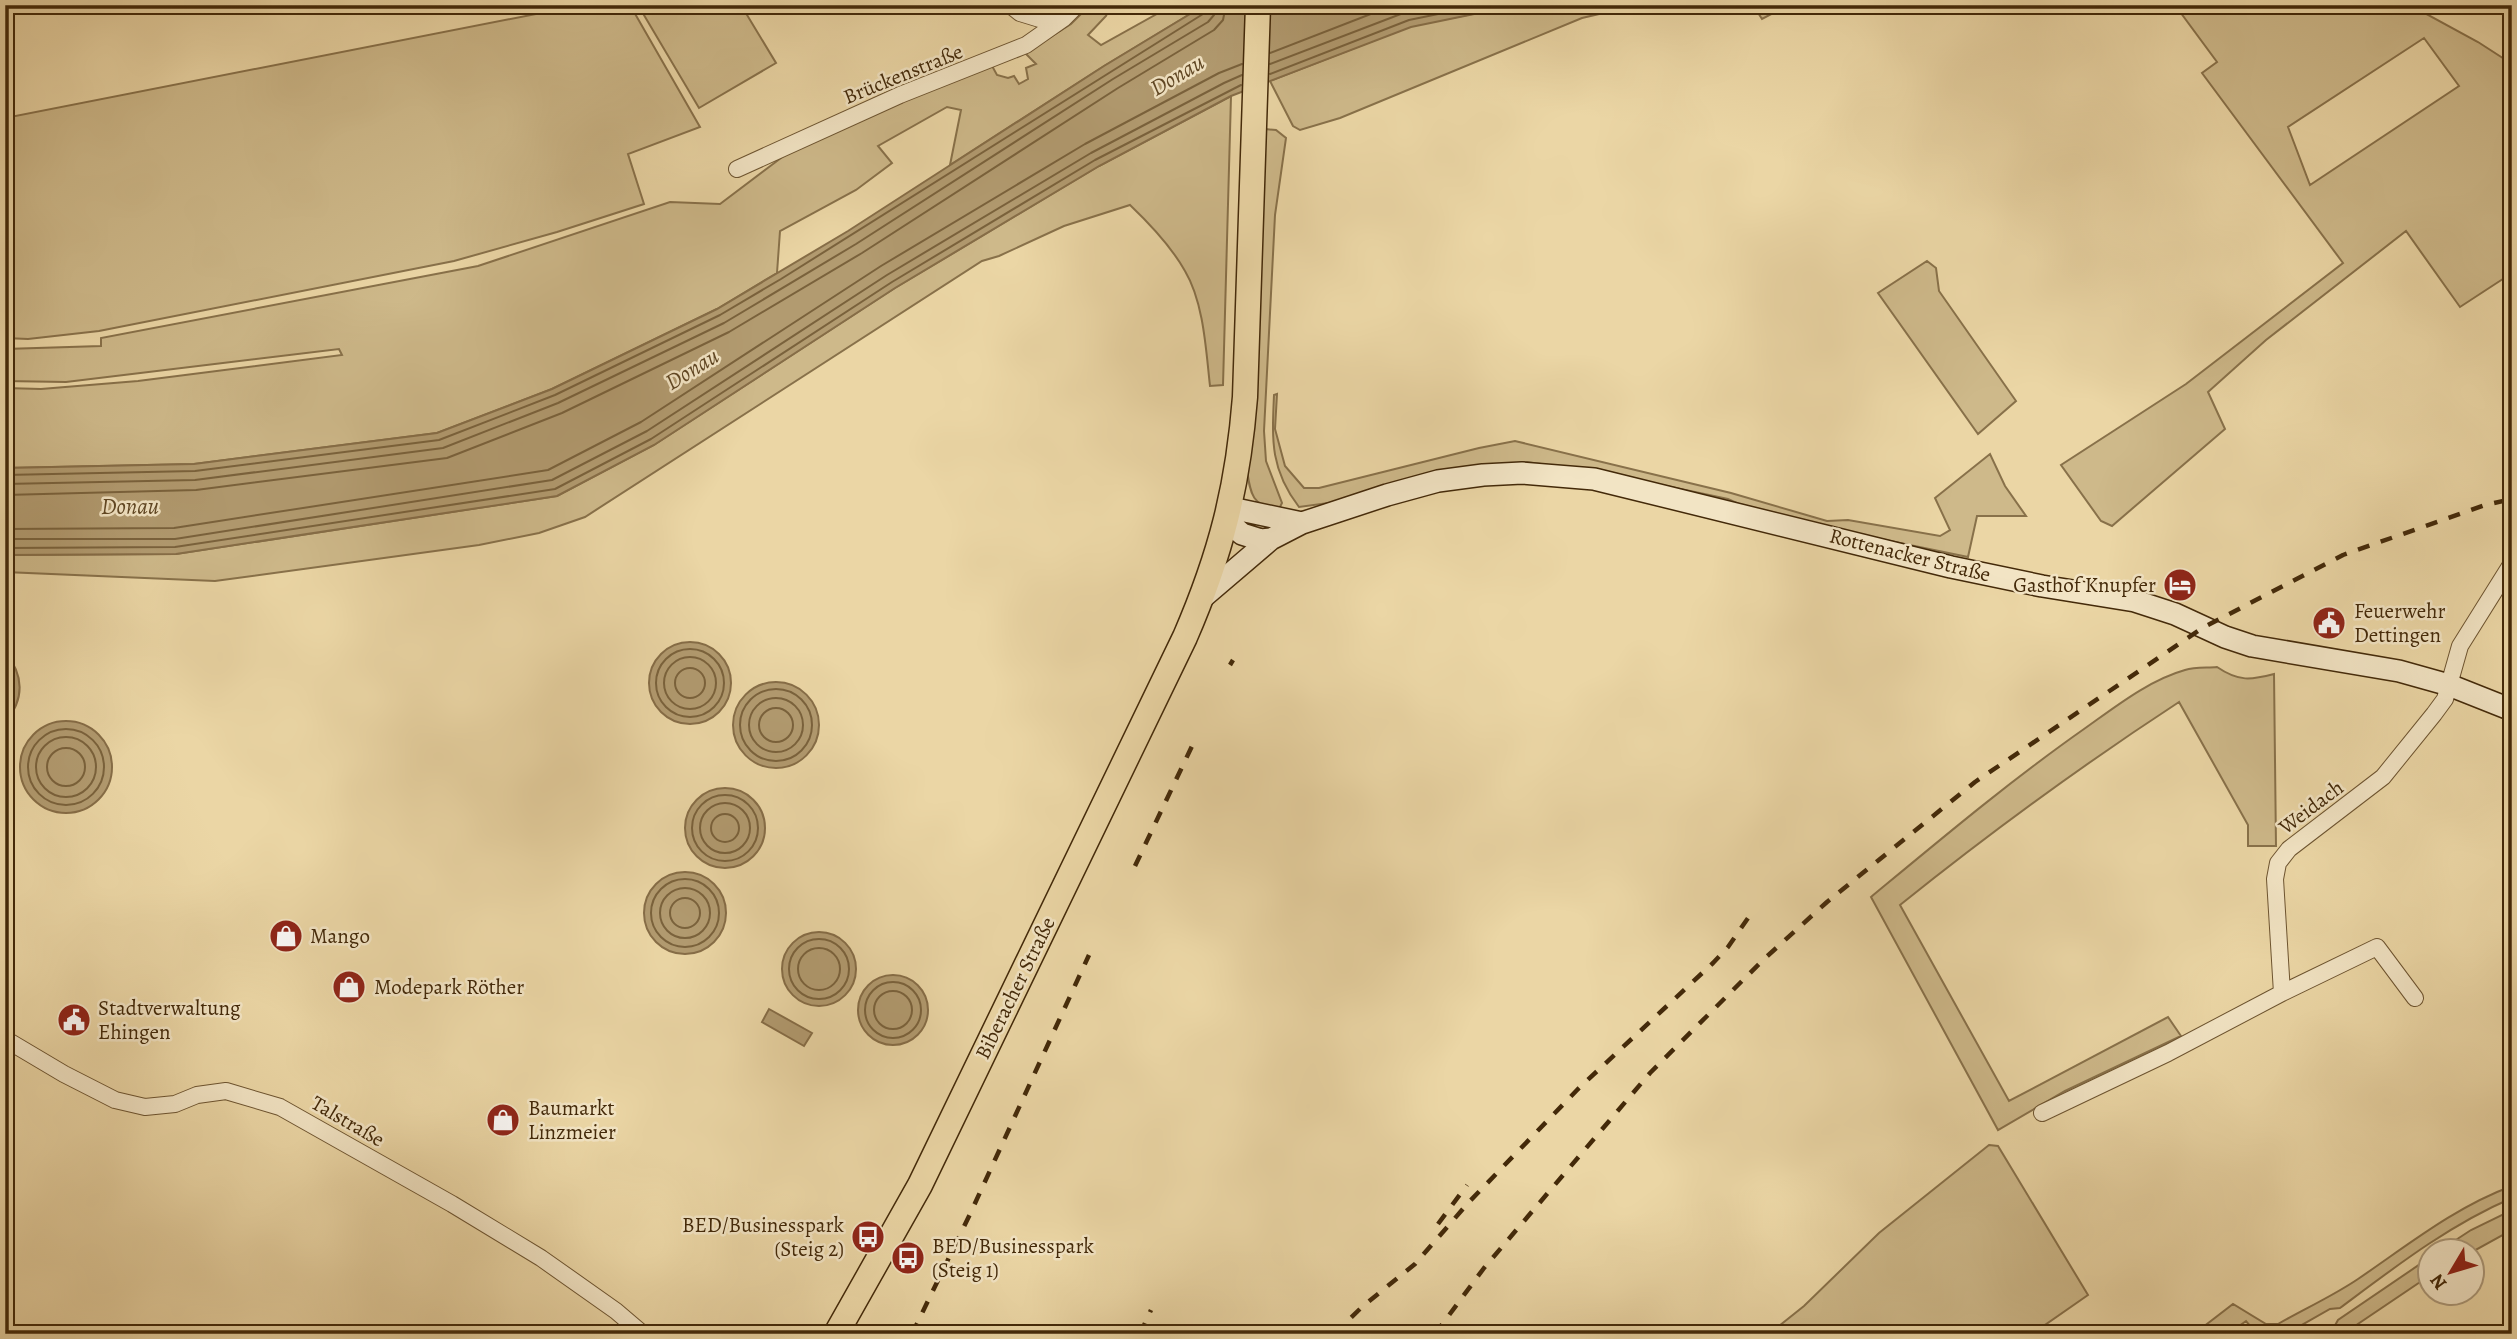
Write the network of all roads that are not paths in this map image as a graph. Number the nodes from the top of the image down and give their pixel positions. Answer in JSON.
{"nodes":[{"id":1,"x":1010,"y":5,"type":"edge"},
{"id":2,"x":1077,"y":5,"type":"edge"},
{"id":3,"x":1258,"y":5,"type":"edge"},
{"id":4,"x":1055,"y":24,"type":"junction"},
{"id":5,"x":737,"y":169,"type":"dead end"},
{"id":6,"x":1229,"y":514,"type":"junction"},
{"id":7,"x":1302,"y":523,"type":"junction"},
{"id":8,"x":1271,"y":539,"type":"junction"},
{"id":9,"x":2512,"y":562,"type":"edge"},
{"id":10,"x":1202,"y":598,"type":"junction"},
{"id":11,"x":2449,"y":685,"type":"junction"},
{"id":12,"x":2512,"y":709,"type":"edge"},
{"id":13,"x":2282,"y":993,"type":"junction"},
{"id":14,"x":2415,"y":998,"type":"dead end"},
{"id":15,"x":5,"y":1039,"type":"edge"},
{"id":16,"x":2042,"y":1113,"type":"dead end"},
{"id":17,"x":643,"y":1334,"type":"edge"},
{"id":18,"x":836,"y":1334,"type":"edge"}],
"edges":[{"from":1,"to":4,"type":"street"},
{"from":2,"to":4,"type":"street","name":"Brückenstraße"},
{"from":3,"to":6,"type":"main road","name":"Biberacher Straße"},
{"from":4,"to":5,"type":"street","name":"Brückenstraße"},
{"from":6,"to":7,"type":"main road"},
{"from":6,"to":8,"type":"main road"},
{"from":6,"to":10,"type":"main road","name":"Biberacher Straße"},
{"from":7,"to":8,"type":"main road","name":"Rottenacker Straße"},
{"from":7,"to":11,"type":"main road","name":"Rottenacker Straße"},
{"from":8,"to":10,"type":"main road","name":"Rottenacker Straße"},
{"from":9,"to":11,"type":"street"},
{"from":10,"to":18,"type":"main road","name":"Biberacher Straße"},
{"from":11,"to":12,"type":"main road","name":"Rottenacker Straße"},
{"from":11,"to":13,"type":"street","name":"Weidach"},
{"from":13,"to":14,"type":"street"},
{"from":13,"to":16,"type":"street"},
{"from":15,"to":17,"type":"street","name":"Talstraße"}]}
